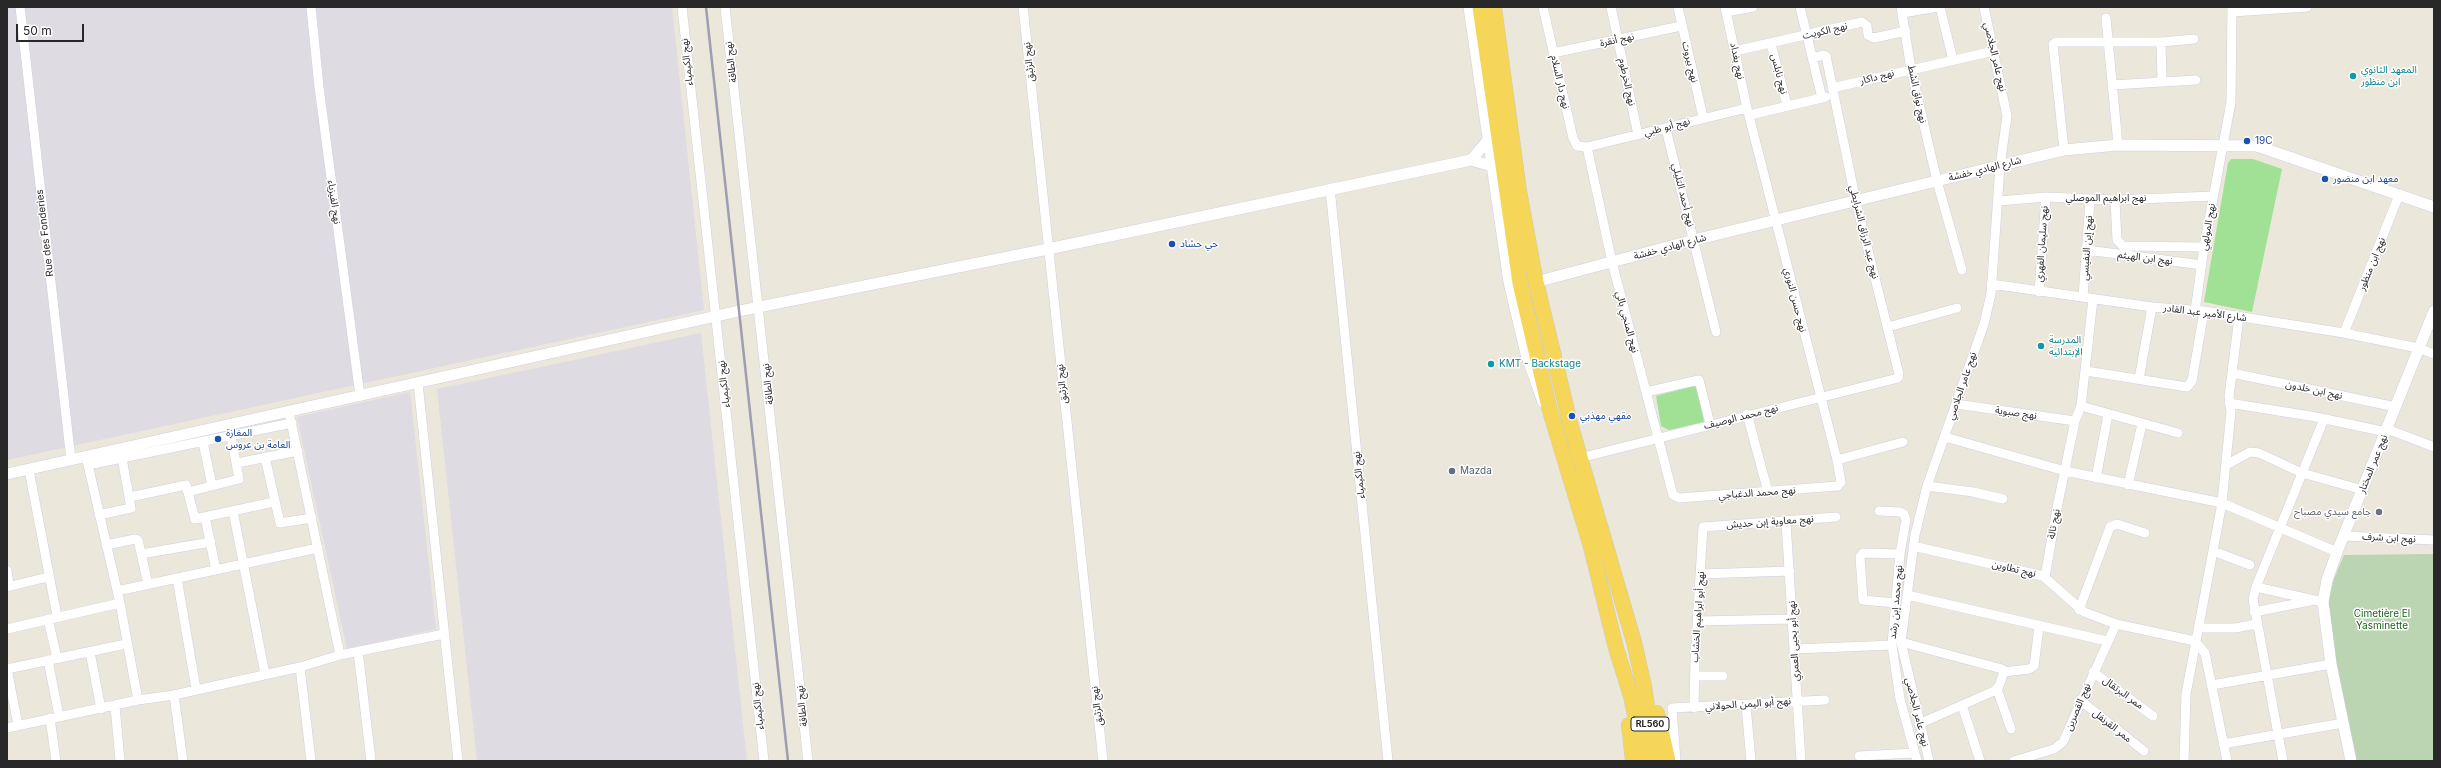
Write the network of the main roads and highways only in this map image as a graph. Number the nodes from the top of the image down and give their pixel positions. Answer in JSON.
{"nodes":[{"id":1,"x":1480,"y":7,"type":"edge"},
{"id":2,"x":1494,"y":7,"type":"edge"},
{"id":3,"x":1634,"y":642,"type":"junction"},
{"id":4,"x":1622,"y":668,"type":"junction"},
{"id":5,"x":1633,"y":761,"type":"edge"},
{"id":6,"x":1644,"y":761,"type":"edge"},
{"id":7,"x":1655,"y":761,"type":"edge"},
{"id":8,"x":1668,"y":761,"type":"edge"}],
"edges":[{"from":1,"to":4,"type":"highway","number":"RL560"},
{"from":2,"to":3,"type":"highway","number":"RL560"},
{"from":3,"to":7,"type":"highway","number":"RL560"},
{"from":3,"to":8,"type":"highway"},
{"from":4,"to":5,"type":"highway"},
{"from":4,"to":6,"type":"highway","number":"RL560"}]}
